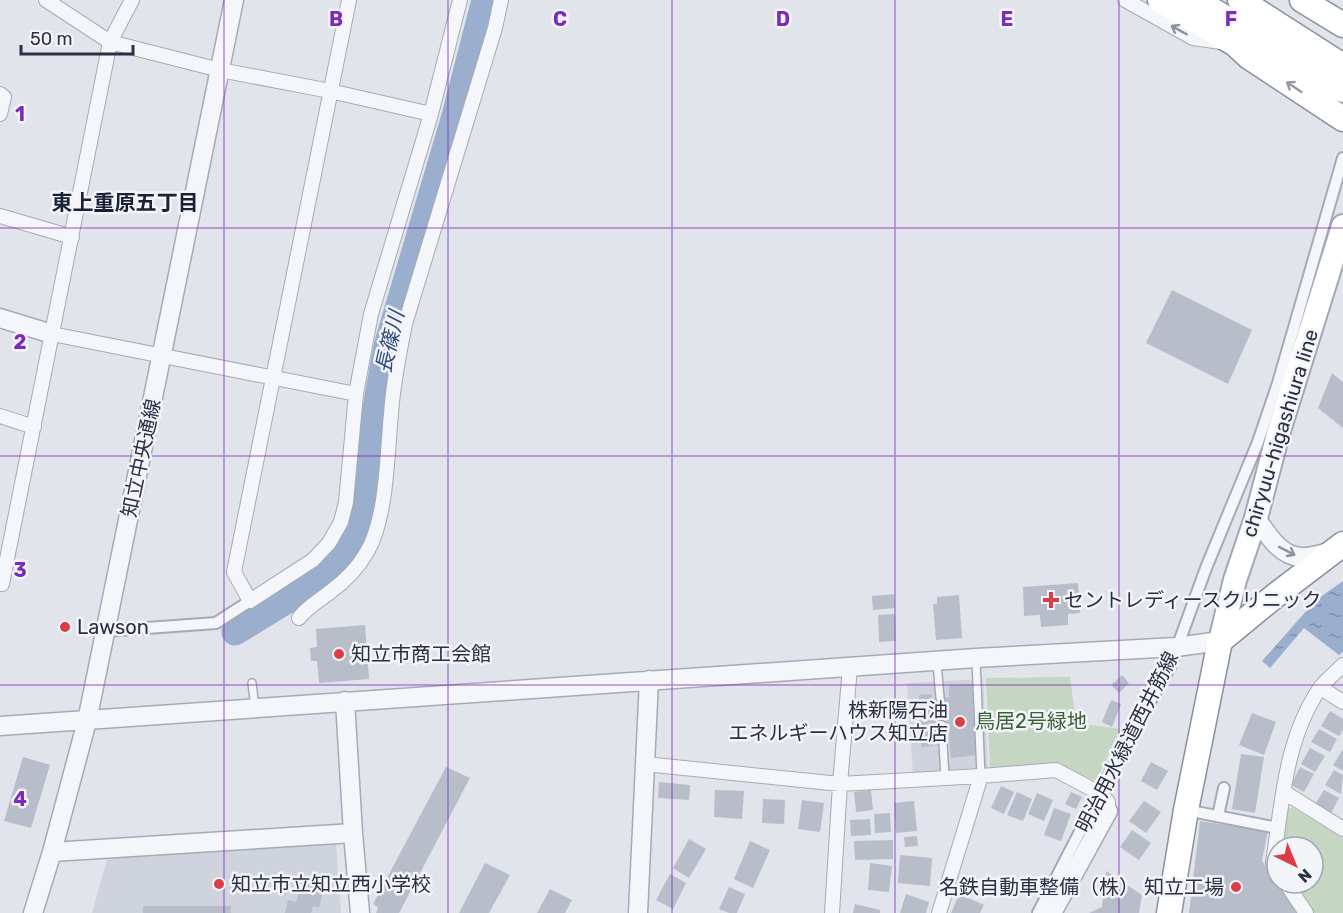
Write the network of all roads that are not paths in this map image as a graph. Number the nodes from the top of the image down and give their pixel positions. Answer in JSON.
{"nodes":[{"id":1,"x":46,"y":0,"type":"edge"},
{"id":2,"x":132,"y":0,"type":"edge"},
{"id":3,"x":234,"y":0,"type":"edge"},
{"id":4,"x":349,"y":0,"type":"edge"},
{"id":5,"x":460,"y":0,"type":"edge"},
{"id":6,"x":501,"y":0,"type":"edge"},
{"id":7,"x":1125,"y":0,"type":"edge"},
{"id":8,"x":1160,"y":0,"type":"edge"},
{"id":9,"x":1196,"y":0,"type":"edge"},
{"id":10,"x":1240,"y":0,"type":"edge"},
{"id":11,"x":1302,"y":0,"type":"edge"},
{"id":12,"x":1343,"y":25,"type":"edge"},
{"id":13,"x":110,"y":42,"type":"junction"},
{"id":14,"x":1234,"y":44,"type":"junction"},
{"id":15,"x":1343,"y":66,"type":"edge"},
{"id":16,"x":220,"y":70,"type":"junction"},
{"id":17,"x":1343,"y":90,"type":"edge"},
{"id":18,"x":330,"y":91,"type":"junction"},
{"id":19,"x":0,"y":94,"type":"edge"},
{"id":20,"x":0,"y":114,"type":"edge"},
{"id":21,"x":431,"y":114,"type":"junction"},
{"id":22,"x":1343,"y":119,"type":"edge"},
{"id":23,"x":1343,"y":158,"type":"edge"},
{"id":24,"x":0,"y":216,"type":"edge"},
{"id":25,"x":1343,"y":226,"type":"edge"},
{"id":26,"x":72,"y":237,"type":"junction"},
{"id":27,"x":0,"y":318,"type":"edge"},
{"id":28,"x":52,"y":334,"type":"junction"},
{"id":29,"x":162,"y":355,"type":"junction"},
{"id":30,"x":273,"y":376,"type":"junction"},
{"id":31,"x":356,"y":394,"type":"junction"},
{"id":32,"x":0,"y":416,"type":"edge"},
{"id":33,"x":34,"y":427,"type":"junction"},
{"id":34,"x":1256,"y":518,"type":"junction"},
{"id":35,"x":1338,"y":548,"type":"edge"},
{"id":36,"x":0,"y":584,"type":"edge"},
{"id":37,"x":250,"y":601,"type":"junction"},
{"id":38,"x":299,"y":618,"type":"dead end"},
{"id":39,"x":105,"y":631,"type":"junction"},
{"id":40,"x":1220,"y":641,"type":"junction"},
{"id":41,"x":1176,"y":647,"type":"junction"},
{"id":42,"x":976,"y":658,"type":"junction"},
{"id":43,"x":937,"y":661,"type":"junction"},
{"id":44,"x":1343,"y":665,"type":"edge"},
{"id":45,"x":850,"y":667,"type":"junction"},
{"id":46,"x":649,"y":680,"type":"junction"},
{"id":47,"x":252,"y":683,"type":"dead end"},
{"id":48,"x":1321,"y":688,"type":"junction"},
{"id":49,"x":940,"y":698,"type":"dead end"},
{"id":50,"x":345,"y":701,"type":"junction"},
{"id":51,"x":1343,"y":702,"type":"edge"},
{"id":52,"x":255,"y":708,"type":"junction"},
{"id":53,"x":87,"y":721,"type":"junction"},
{"id":54,"x":942,"y":725,"type":"dead end"},
{"id":55,"x":0,"y":726,"type":"edge"},
{"id":56,"x":645,"y":764,"type":"junction"},
{"id":57,"x":981,"y":776,"type":"junction"},
{"id":58,"x":945,"y":778,"type":"junction"},
{"id":59,"x":840,"y":784,"type":"junction"},
{"id":60,"x":1224,"y":788,"type":"dead end"},
{"id":61,"x":1284,"y":792,"type":"junction"},
{"id":62,"x":1101,"y":794,"type":"junction"},
{"id":63,"x":1186,"y":810,"type":"junction"},
{"id":64,"x":1108,"y":811,"type":"joint"},
{"id":65,"x":1218,"y":816,"type":"junction"},
{"id":66,"x":1278,"y":828,"type":"junction"},
{"id":67,"x":1343,"y":829,"type":"edge"},
{"id":68,"x":353,"y":833,"type":"junction"},
{"id":69,"x":1277,"y":835,"type":"edge"},
{"id":70,"x":52,"y":852,"type":"junction"},
{"id":71,"x":1294,"y":895,"type":"edge"},
{"id":72,"x":33,"y":913,"type":"edge"},
{"id":73,"x":360,"y":913,"type":"edge"},
{"id":74,"x":638,"y":913,"type":"edge"},
{"id":75,"x":832,"y":913,"type":"edge"},
{"id":76,"x":939,"y":913,"type":"edge"},
{"id":77,"x":1038,"y":913,"type":"edge"},
{"id":78,"x":1052,"y":913,"type":"edge"},
{"id":79,"x":1169,"y":913,"type":"edge"},
{"id":80,"x":1306,"y":913,"type":"edge"}],
"edges":[{"from":1,"to":13,"type":"street"},
{"from":2,"to":13,"type":"street"},
{"from":3,"to":16,"type":"street","name":"知立中央通線"},
{"from":4,"to":18,"type":"street"},
{"from":5,"to":21,"type":"street"},
{"from":6,"to":38,"type":"street"},
{"from":14,"to":7,"type":"street","one_way":true},
{"from":8,"to":14,"type":"highway"},
{"from":9,"to":17,"type":"highway"},
{"from":10,"to":15,"type":"highway"},
{"from":11,"to":12,"type":"highway"},
{"from":13,"to":16,"type":"street"},
{"from":13,"to":26,"type":"street"},
{"from":22,"to":14,"type":"highway","one_way":true},
{"from":16,"to":18,"type":"street"},
{"from":16,"to":29,"type":"street","name":"知立中央通線"},
{"from":18,"to":21,"type":"street"},
{"from":18,"to":30,"type":"street"},
{"from":19,"to":20,"type":"street"},
{"from":21,"to":31,"type":"street"},
{"from":23,"to":41,"type":"street","name":"明治用水緑道西井筋線"},
{"from":24,"to":26,"type":"street"},
{"from":25,"to":34,"type":"main road","name":"chiryuu-higashiura line"},
{"from":26,"to":28,"type":"street"},
{"from":27,"to":28,"type":"street"},
{"from":28,"to":29,"type":"street"},
{"from":28,"to":33,"type":"street"},
{"from":29,"to":30,"type":"street"},
{"from":29,"to":39,"type":"street","name":"知立中央通線"},
{"from":30,"to":31,"type":"street"},
{"from":30,"to":37,"type":"street"},
{"from":31,"to":37,"type":"street"},
{"from":32,"to":33,"type":"street"},
{"from":33,"to":36,"type":"street"},
{"from":34,"to":35,"type":"street","one_way":true},
{"from":34,"to":40,"type":"main road","name":"chiryuu-higashiura line"},
{"from":35,"to":40,"type":"highway"},
{"from":37,"to":39,"type":"street"},
{"from":39,"to":53,"type":"street","name":"知立中央通線"},
{"from":40,"to":41,"type":"street"},
{"from":40,"to":63,"type":"highway"},
{"from":41,"to":42,"type":"street"},
{"from":41,"to":62,"type":"street","name":"明治用水緑道西井筋線"},
{"from":42,"to":43,"type":"street"},
{"from":42,"to":57,"type":"lane"},
{"from":43,"to":45,"type":"street"},
{"from":43,"to":49,"type":"lane"},
{"from":44,"to":48,"type":"street"},
{"from":45,"to":46,"type":"street"},
{"from":45,"to":59,"type":"street"},
{"from":46,"to":50,"type":"street"},
{"from":46,"to":56,"type":"street"},
{"from":47,"to":52,"type":"lane"},
{"from":48,"to":51,"type":"street"},
{"from":48,"to":61,"type":"street"},
{"from":50,"to":52,"type":"street"},
{"from":50,"to":68,"type":"street"},
{"from":52,"to":53,"type":"street"},
{"from":53,"to":55,"type":"street"},
{"from":53,"to":70,"type":"street","name":"知立中央通線"},
{"from":54,"to":58,"type":"lane"},
{"from":56,"to":59,"type":"street"},
{"from":56,"to":74,"type":"street"},
{"from":57,"to":58,"type":"street"},
{"from":57,"to":62,"type":"street"},
{"from":57,"to":76,"type":"street"},
{"from":58,"to":59,"type":"street"},
{"from":59,"to":75,"type":"street"},
{"from":60,"to":65,"type":"street"},
{"from":61,"to":66,"type":"street"},
{"from":61,"to":67,"type":"street"},
{"from":62,"to":64,"type":"street"},
{"from":62,"to":77,"type":"street","name":"明治用水緑道西井筋線"},
{"from":63,"to":65,"type":"street"},
{"from":63,"to":79,"type":"highway"},
{"from":64,"to":78,"type":"street"},
{"from":65,"to":66,"type":"street"},
{"from":66,"to":69,"type":"street"},
{"from":68,"to":70,"type":"street"},
{"from":68,"to":73,"type":"street"},
{"from":70,"to":72,"type":"street","name":"知立中央通線"},
{"from":71,"to":80,"type":"street"}]}
